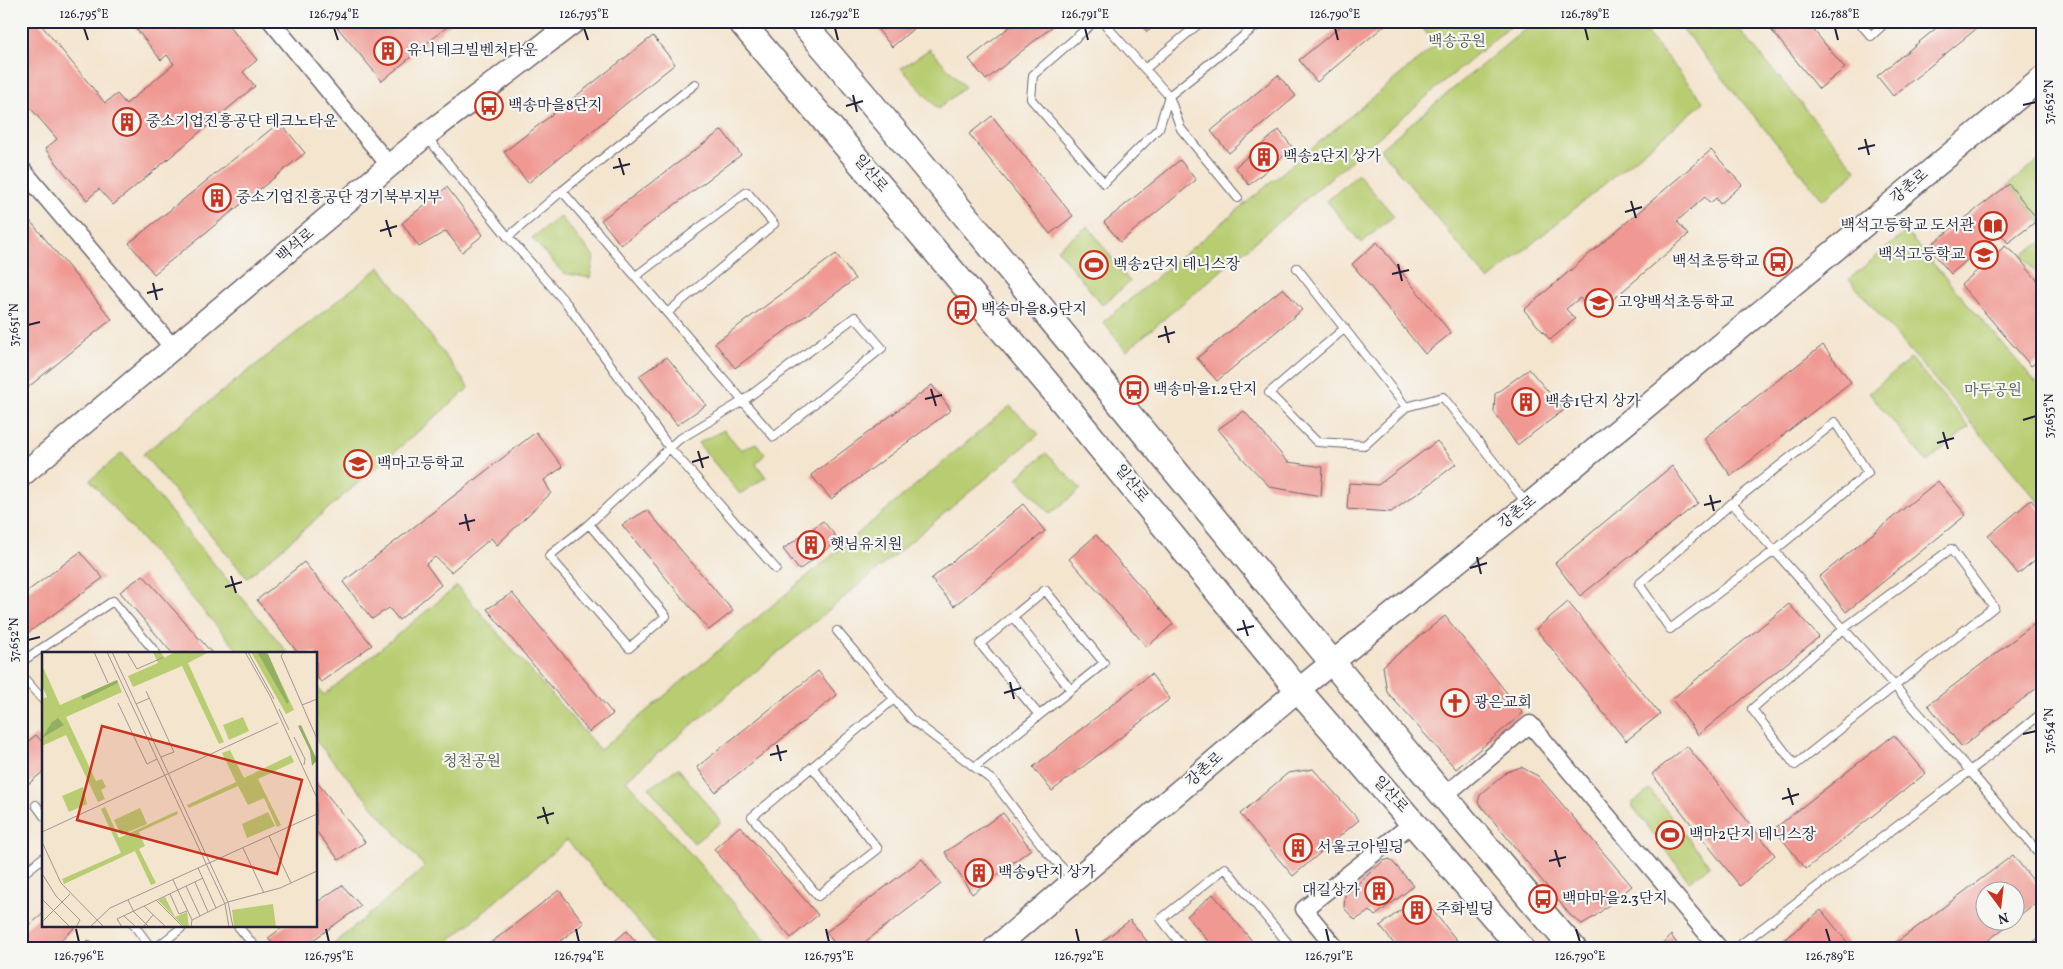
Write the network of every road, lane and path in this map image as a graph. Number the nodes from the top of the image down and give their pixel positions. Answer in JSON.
{"nodes":[{"id":1,"x":271,"y":21,"type":"edge"},
{"id":2,"x":574,"y":21,"type":"edge"},
{"id":3,"x":740,"y":21,"type":"edge"},
{"id":4,"x":801,"y":21,"type":"edge"},
{"id":5,"x":1095,"y":21,"type":"edge"},
{"id":6,"x":1102,"y":21,"type":"edge"},
{"id":7,"x":1202,"y":21,"type":"edge"},
{"id":8,"x":1262,"y":21,"type":"edge"},
{"id":9,"x":1858,"y":21,"type":"edge"},
{"id":10,"x":1887,"y":21,"type":"edge"},
{"id":11,"x":1145,"y":69,"type":"junction"},
{"id":12,"x":2042,"y":78,"type":"edge"},
{"id":13,"x":695,"y":84,"type":"dead end"},
{"id":14,"x":1170,"y":96,"type":"junction"},
{"id":15,"x":426,"y":135,"type":"junction"},
{"id":16,"x":390,"y":166,"type":"junction"},
{"id":17,"x":21,"y":168,"type":"edge"},
{"id":18,"x":562,"y":192,"type":"junction"},
{"id":19,"x":1238,"y":198,"type":"dead end"},
{"id":20,"x":508,"y":238,"type":"junction"},
{"id":21,"x":1297,"y":268,"type":"dead end"},
{"id":22,"x":636,"y":276,"type":"junction"},
{"id":23,"x":667,"y":313,"type":"junction"},
{"id":24,"x":1346,"y":328,"type":"junction"},
{"id":25,"x":174,"y":349,"type":"junction"},
{"id":26,"x":742,"y":401,"type":"junction"},
{"id":27,"x":1406,"y":407,"type":"junction"},
{"id":28,"x":670,"y":447,"type":"junction"},
{"id":29,"x":21,"y":476,"type":"edge"},
{"id":30,"x":1732,"y":503,"type":"junction"},
{"id":31,"x":1528,"y":506,"type":"junction"},
{"id":32,"x":589,"y":524,"type":"junction"},
{"id":33,"x":1774,"y":551,"type":"junction"},
{"id":34,"x":776,"y":569,"type":"dead end"},
{"id":35,"x":1013,"y":617,"type":"junction"},
{"id":36,"x":1844,"y":629,"type":"junction"},
{"id":37,"x":837,"y":631,"type":"dead end"},
{"id":38,"x":155,"y":652,"type":"edge"},
{"id":39,"x":21,"y":662,"type":"edge"},
{"id":40,"x":1332,"y":662,"type":"junction"},
{"id":41,"x":21,"y":675,"type":"edge"},
{"id":42,"x":28,"y":683,"type":"junction"},
{"id":43,"x":1895,"y":687,"type":"junction"},
{"id":44,"x":21,"y":689,"type":"edge"},
{"id":45,"x":1072,"y":690,"type":"junction"},
{"id":46,"x":1298,"y":690,"type":"junction"},
{"id":47,"x":42,"y":699,"type":"edge"},
{"id":48,"x":894,"y":699,"type":"junction"},
{"id":49,"x":2042,"y":713,"type":"edge"},
{"id":50,"x":1039,"y":715,"type":"junction"},
{"id":51,"x":812,"y":767,"type":"junction"},
{"id":52,"x":975,"y":767,"type":"junction"},
{"id":53,"x":1970,"y":771,"type":"junction"},
{"id":54,"x":1444,"y":796,"type":"junction"},
{"id":55,"x":36,"y":805,"type":"dead end"},
{"id":56,"x":42,"y":813,"type":"edge"},
{"id":57,"x":1414,"y":822,"type":"junction"},
{"id":58,"x":2042,"y":856,"type":"edge"},
{"id":59,"x":42,"y":859,"type":"edge"},
{"id":60,"x":21,"y":867,"type":"edge"},
{"id":61,"x":1075,"y":881,"type":"junction"},
{"id":62,"x":135,"y":926,"type":"edge"},
{"id":63,"x":183,"y":926,"type":"edge"},
{"id":64,"x":238,"y":926,"type":"edge"},
{"id":65,"x":2042,"y":941,"type":"edge"},
{"id":66,"x":151,"y":948,"type":"edge"},
{"id":67,"x":156,"y":948,"type":"edge"},
{"id":68,"x":256,"y":948,"type":"edge"},
{"id":69,"x":995,"y":948,"type":"edge"},
{"id":70,"x":1184,"y":948,"type":"edge"},
{"id":71,"x":1292,"y":948,"type":"edge"},
{"id":72,"x":1336,"y":948,"type":"edge"},
{"id":73,"x":1521,"y":948,"type":"edge"},
{"id":74,"x":1573,"y":948,"type":"edge"},
{"id":75,"x":1719,"y":948,"type":"edge"},
{"id":76,"x":1736,"y":948,"type":"edge"},
{"id":77,"x":2034,"y":948,"type":"edge"}],
"edges":[{"from":1,"to":16,"type":"street"},
{"from":2,"to":15,"type":"main road","name":"백석로"},
{"from":3,"to":46,"type":"main road","name":"일산로"},
{"from":4,"to":40,"type":"main road"},
{"from":5,"to":14,"type":"lane"},
{"from":6,"to":11,"type":"lane"},
{"from":7,"to":11,"type":"lane"},
{"from":8,"to":14,"type":"lane"},
{"from":9,"to":10,"type":"lane"},
{"from":11,"to":14,"type":"lane"},
{"from":12,"to":31,"type":"main road","name":"강촌로"},
{"from":13,"to":18,"type":"lane"},
{"from":14,"to":19,"type":"lane"},
{"from":15,"to":16,"type":"main road","name":"백석로"},
{"from":15,"to":20,"type":"lane"},
{"from":16,"to":25,"type":"main road","name":"백석로"},
{"from":17,"to":25,"type":"street"},
{"from":18,"to":20,"type":"lane"},
{"from":18,"to":22,"type":"lane"},
{"from":20,"to":28,"type":"lane"},
{"from":21,"to":24,"type":"lane"},
{"from":22,"to":23,"type":"lane"},
{"from":22,"to":23,"type":"lane"},
{"from":23,"to":26,"type":"lane"},
{"from":24,"to":27,"type":"lane"},
{"from":24,"to":27,"type":"lane"},
{"from":25,"to":29,"type":"main road","name":"백석로"},
{"from":26,"to":26,"type":"lane"},
{"from":26,"to":28,"type":"lane"},
{"from":27,"to":31,"type":"lane"},
{"from":28,"to":32,"type":"lane"},
{"from":28,"to":34,"type":"lane"},
{"from":30,"to":33,"type":"lane"},
{"from":30,"to":33,"type":"lane"},
{"from":30,"to":33,"type":"lane"},
{"from":31,"to":40,"type":"main road","name":"강촌로"},
{"from":32,"to":32,"type":"lane"},
{"from":33,"to":36,"type":"lane"},
{"from":35,"to":45,"type":"lane"},
{"from":35,"to":45,"type":"lane"},
{"from":35,"to":50,"type":"lane"},
{"from":36,"to":43,"type":"lane"},
{"from":36,"to":43,"type":"lane"},
{"from":36,"to":43,"type":"lane"},
{"from":37,"to":48,"type":"lane"},
{"from":38,"to":39,"type":"lane"},
{"from":40,"to":46,"type":"main road","name":"강촌로"},
{"from":40,"to":54,"type":"main road"},
{"from":41,"to":42,"type":"lane"},
{"from":42,"to":44,"type":"lane"},
{"from":42,"to":47,"type":"lane"},
{"from":43,"to":53,"type":"lane"},
{"from":45,"to":50,"type":"lane"},
{"from":46,"to":57,"type":"main road","name":"일산로"},
{"from":46,"to":61,"type":"main road","name":"강촌로"},
{"from":48,"to":51,"type":"lane"},
{"from":48,"to":52,"type":"lane"},
{"from":49,"to":53,"type":"lane"},
{"from":50,"to":52,"type":"lane"},
{"from":51,"to":51,"type":"lane"},
{"from":52,"to":61,"type":"lane"},
{"from":53,"to":58,"type":"lane"},
{"from":53,"to":76,"type":"lane"},
{"from":54,"to":74,"type":"main road"},
{"from":54,"to":75,"type":"street"},
{"from":55,"to":56,"type":"lane"},
{"from":57,"to":72,"type":"street"},
{"from":57,"to":73,"type":"main road","name":"일산로"},
{"from":59,"to":60,"type":"lane"},
{"from":61,"to":69,"type":"main road","name":"강촌로"},
{"from":62,"to":66,"type":"lane"},
{"from":63,"to":67,"type":"lane"},
{"from":64,"to":68,"type":"lane"},
{"from":65,"to":77,"type":"lane"},
{"from":70,"to":71,"type":"lane"}]}
